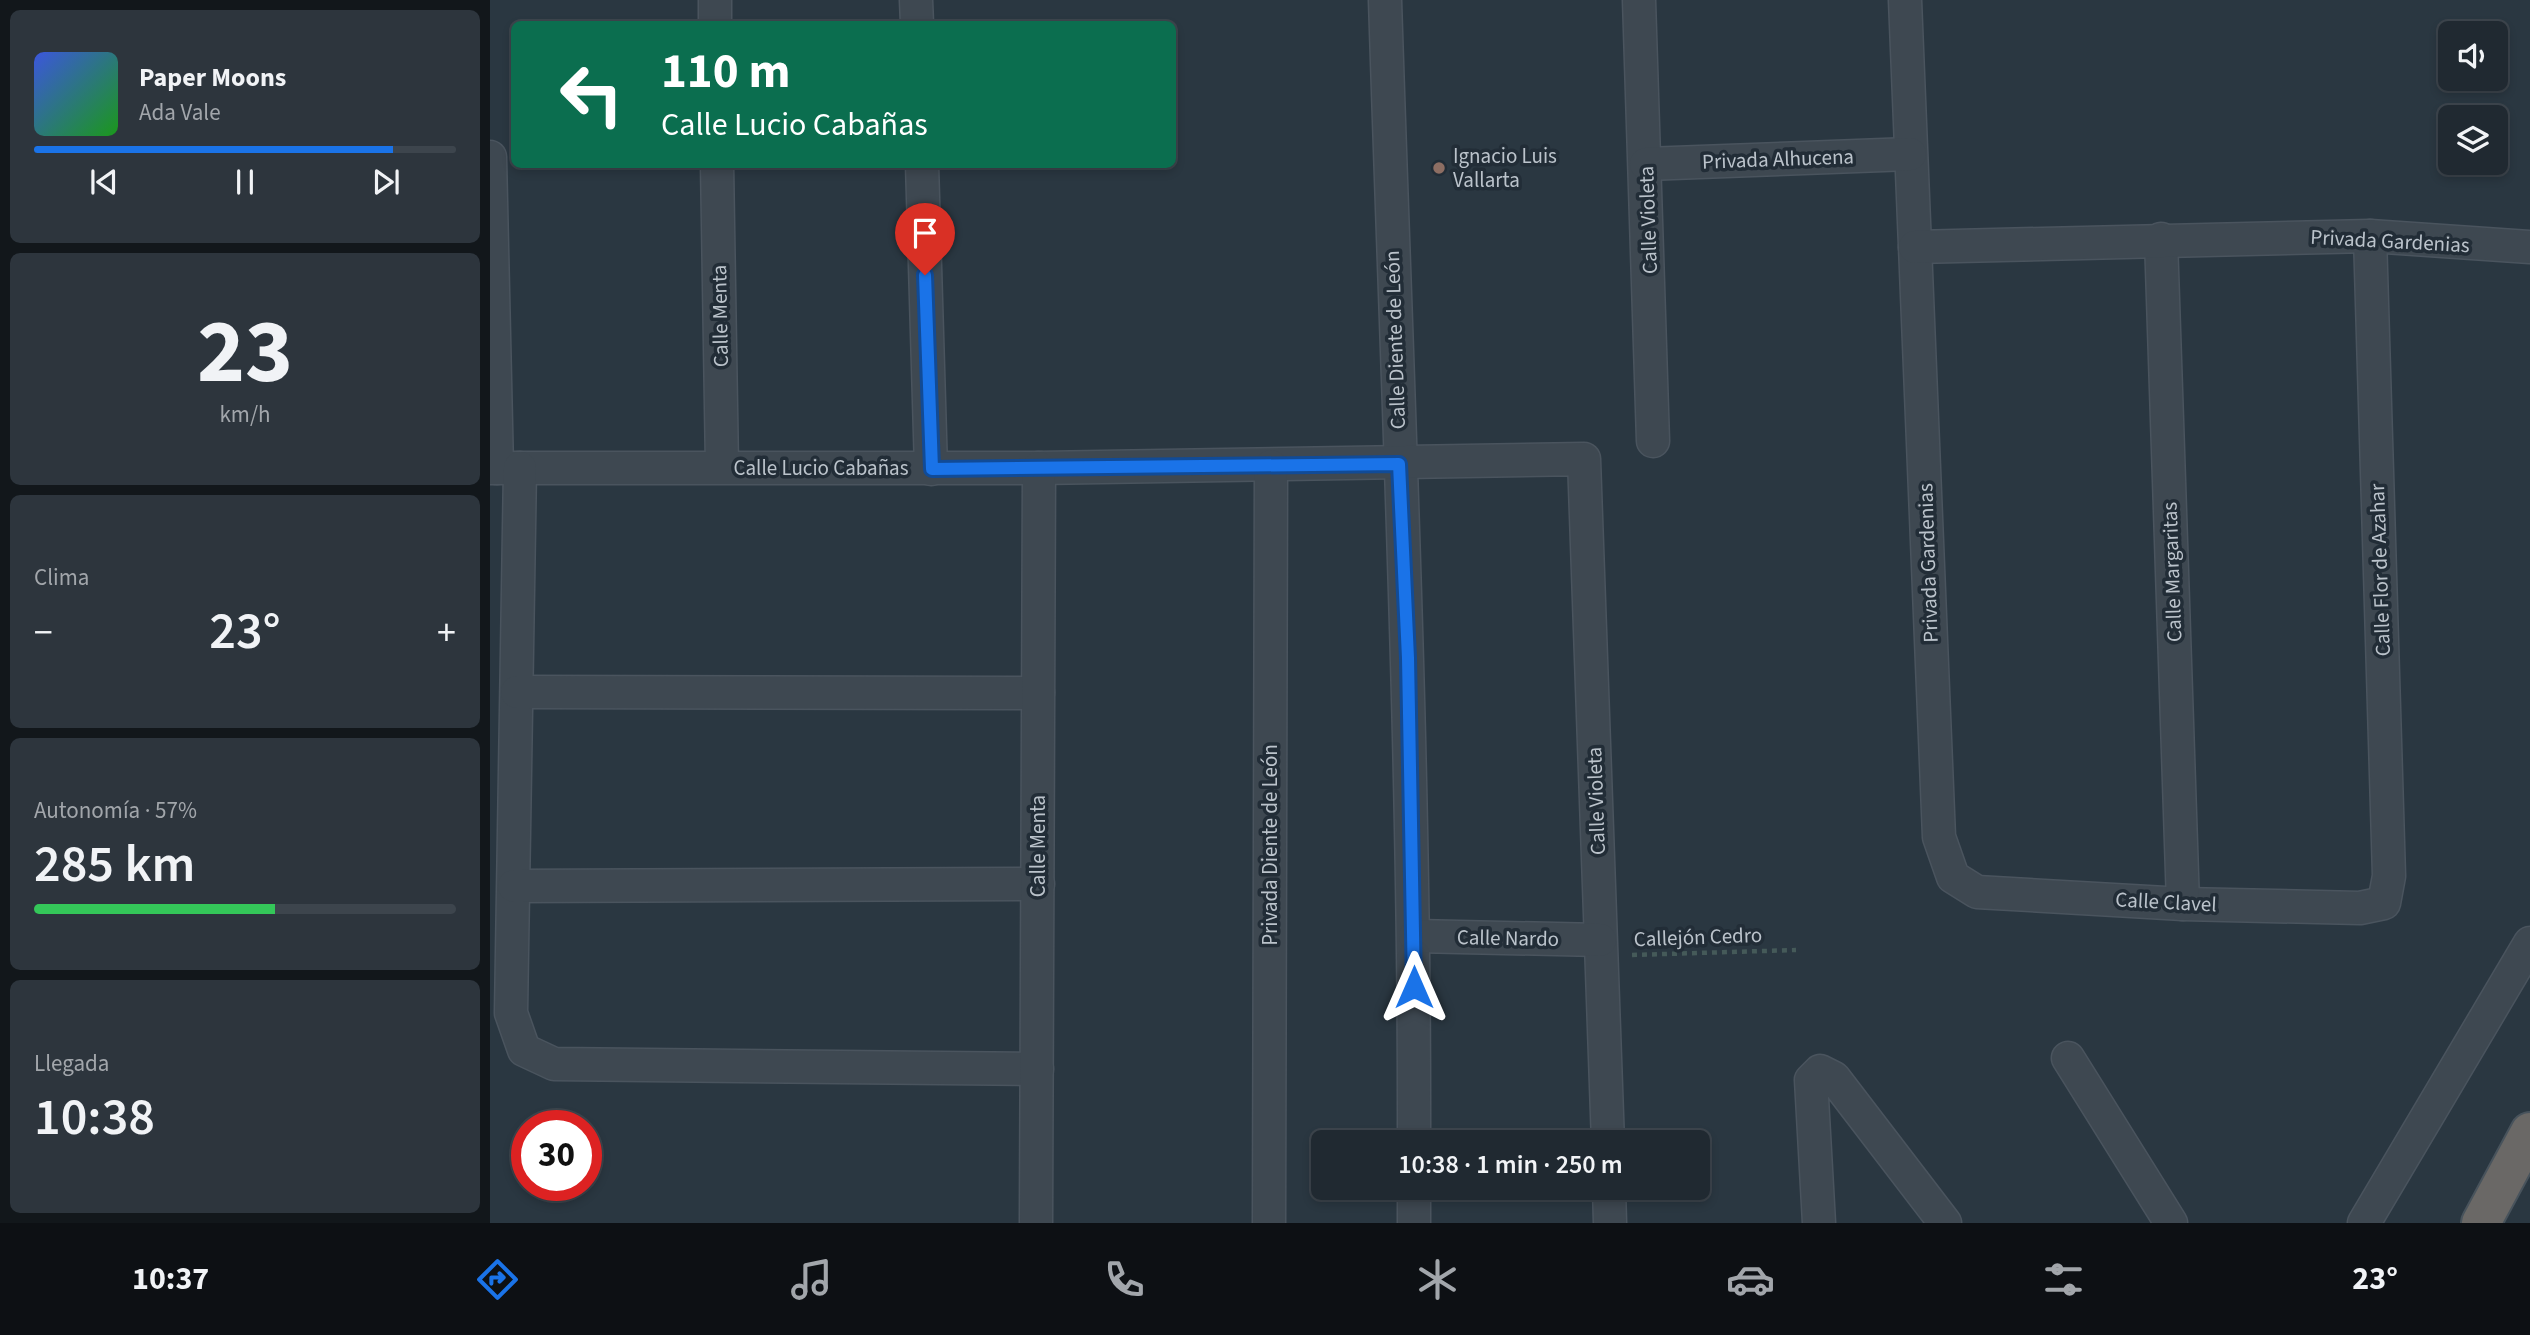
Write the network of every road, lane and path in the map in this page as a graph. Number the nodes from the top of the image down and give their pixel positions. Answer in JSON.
{"nodes":[{"id":1,"x":715,"y":0,"type":"edge"},
{"id":2,"x":916,"y":0,"type":"edge"},
{"id":3,"x":1385,"y":0,"type":"edge"},
{"id":4,"x":1905,"y":0,"type":"edge"},
{"id":5,"x":1635,"y":3,"type":"edge"},
{"id":6,"x":715,"y":21,"type":"edge"},
{"id":7,"x":917,"y":21,"type":"edge"},
{"id":8,"x":1910,"y":154,"type":"junction"},
{"id":9,"x":490,"y":157,"type":"edge"},
{"id":10,"x":1646,"y":164,"type":"junction"},
{"id":11,"x":717,"y":168,"type":"edge"},
{"id":12,"x":922,"y":168,"type":"edge"},
{"id":13,"x":2370,"y":236,"type":"junction"},
{"id":14,"x":2161,"y":240,"type":"junction"},
{"id":15,"x":1915,"y":247,"type":"junction"},
{"id":16,"x":2530,"y":247,"type":"edge"},
{"id":17,"x":1653,"y":441,"type":"dead end"},
{"id":18,"x":1584,"y":459,"type":"joint"},
{"id":19,"x":1399,"y":464,"type":"junction"},
{"id":20,"x":1271,"y":466,"type":"junction"},
{"id":21,"x":722,"y":467,"type":"junction"},
{"id":22,"x":502,"y":468,"type":"edge"},
{"id":23,"x":1039,"y":468,"type":"junction"},
{"id":24,"x":932,"y":469,"type":"junction"},
{"id":25,"x":517,"y":692,"type":"junction"},
{"id":26,"x":1038,"y":693,"type":"junction"},
{"id":27,"x":1953,"y":877,"type":"joint"},
{"id":28,"x":1038,"y":884,"type":"junction"},
{"id":29,"x":514,"y":886,"type":"junction"},
{"id":30,"x":2384,"y":903,"type":"joint"},
{"id":31,"x":2183,"y":904,"type":"junction"},
{"id":32,"x":1415,"y":936,"type":"junction"},
{"id":33,"x":2530,"y":943,"type":"edge"},
{"id":34,"x":1601,"y":948,"type":"junction"},
{"id":35,"x":1796,"y":950,"type":"dead end"},
{"id":36,"x":2068,"y":1058,"type":"dead end"},
{"id":37,"x":1037,"y":1069,"type":"junction"},
{"id":38,"x":1414,"y":1130,"type":"edge"},
{"id":39,"x":1608,"y":1130,"type":"edge"},
{"id":40,"x":2530,"y":1132,"type":"edge"},
{"id":41,"x":1414,"y":1200,"type":"edge"},
{"id":42,"x":1609,"y":1200,"type":"edge"},
{"id":43,"x":1036,"y":1223,"type":"edge"},
{"id":44,"x":1269,"y":1223,"type":"edge"},
{"id":45,"x":1414,"y":1223,"type":"edge"},
{"id":46,"x":1610,"y":1223,"type":"edge"},
{"id":47,"x":1819,"y":1223,"type":"edge"},
{"id":48,"x":1945,"y":1223,"type":"edge"},
{"id":49,"x":2171,"y":1223,"type":"edge"},
{"id":50,"x":2364,"y":1223,"type":"edge"},
{"id":51,"x":2481,"y":1223,"type":"edge"}],
"edges":[{"from":1,"to":6,"type":"street"},
{"from":2,"to":7,"type":"street"},
{"from":3,"to":19,"type":"street","name":"Calle Diente de León"},
{"from":4,"to":8,"type":"street","name":"Privada Gardenias"},
{"from":5,"to":10,"type":"street","name":"Calle Violeta"},
{"from":8,"to":10,"type":"street","name":"Privada Alhucena"},
{"from":8,"to":15,"type":"street","name":"Privada Gardenias"},
{"from":9,"to":22,"type":"street"},
{"from":10,"to":17,"type":"street","name":"Calle Violeta"},
{"from":11,"to":21,"type":"street","name":"Calle Menta"},
{"from":12,"to":24,"type":"street"},
{"from":13,"to":14,"type":"street","name":"Privada Gardenias"},
{"from":13,"to":16,"type":"street","name":"Privada Gardenias"},
{"from":13,"to":30,"type":"street","name":"Calle Flor de Azahar"},
{"from":14,"to":15,"type":"street","name":"Privada Gardenias"},
{"from":14,"to":31,"type":"street","name":"Calle Margaritas"},
{"from":15,"to":27,"type":"street","name":"Privada Gardenias"},
{"from":18,"to":19,"type":"street","name":"Calle Lucio Cabañas"},
{"from":18,"to":34,"type":"street","name":"Calle Violeta"},
{"from":19,"to":20,"type":"street","name":"Calle Lucio Cabañas"},
{"from":19,"to":32,"type":"street","name":"Calle Diente de León"},
{"from":20,"to":23,"type":"street","name":"Calle Lucio Cabañas"},
{"from":20,"to":44,"type":"street","name":"Privada Diente de León"},
{"from":21,"to":22,"type":"street","name":"Calle Lucio Cabañas"},
{"from":21,"to":24,"type":"street","name":"Calle Lucio Cabañas"},
{"from":22,"to":25,"type":"street"},
{"from":23,"to":24,"type":"street","name":"Calle Lucio Cabañas"},
{"from":23,"to":26,"type":"street","name":"Calle Menta"},
{"from":25,"to":26,"type":"street"},
{"from":25,"to":29,"type":"street"},
{"from":26,"to":28,"type":"street","name":"Calle Menta"},
{"from":27,"to":31,"type":"street","name":"Calle Clavel"},
{"from":28,"to":29,"type":"street"},
{"from":28,"to":37,"type":"street","name":"Calle Menta"},
{"from":29,"to":37,"type":"street"},
{"from":30,"to":31,"type":"street","name":"Calle Clavel"},
{"from":32,"to":34,"type":"street","name":"Calle Nardo"},
{"from":32,"to":38,"type":"street","name":"Calle Diente de León"},
{"from":33,"to":50,"type":"street"},
{"from":34,"to":35,"type":"path","name":"Callejón Cedro"},
{"from":34,"to":39,"type":"street","name":"Calle Violeta"},
{"from":36,"to":49,"type":"street"},
{"from":37,"to":43,"type":"street","name":"Calle Menta"},
{"from":40,"to":51,"type":"highway"},
{"from":41,"to":45,"type":"street"},
{"from":42,"to":46,"type":"street"},
{"from":47,"to":48,"type":"street"}]}
